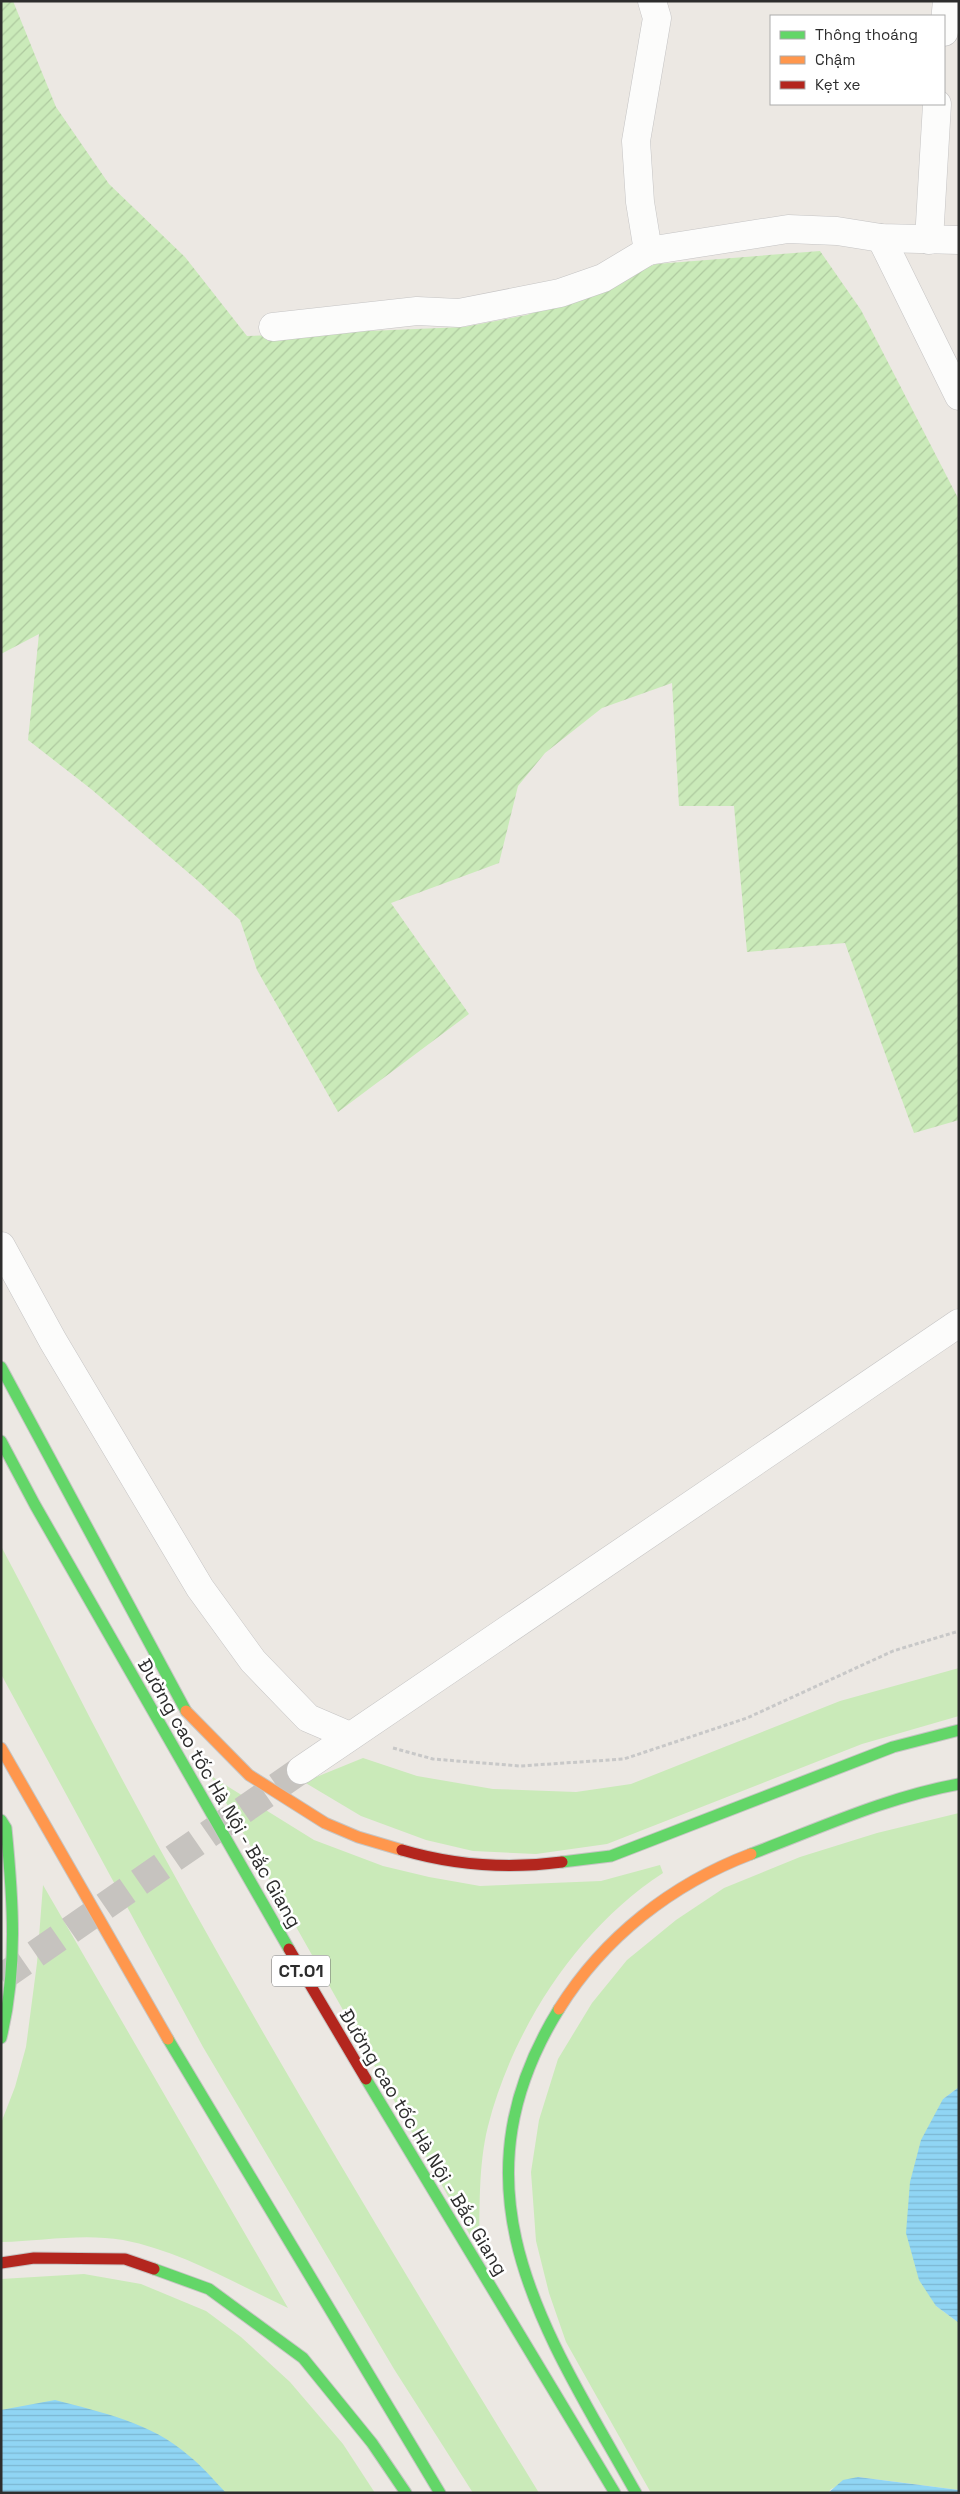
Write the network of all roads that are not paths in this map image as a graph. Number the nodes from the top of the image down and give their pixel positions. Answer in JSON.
{"nodes":[{"id":1,"x":652,"y":1,"type":"edge"},
{"id":2,"x":947,"y":1,"type":"edge"},
{"id":3,"x":945,"y":22,"type":"edge"},
{"id":4,"x":937,"y":105,"type":"edge"},
{"id":5,"x":881,"y":238,"type":"junction"},
{"id":6,"x":929,"y":240,"type":"junction"},
{"id":7,"x":959,"y":240,"type":"edge"},
{"id":8,"x":648,"y":251,"type":"junction"},
{"id":9,"x":273,"y":327,"type":"dead end"},
{"id":10,"x":959,"y":396,"type":"edge"},
{"id":11,"x":1,"y":1246,"type":"edge"},
{"id":12,"x":959,"y":1323,"type":"edge"},
{"id":13,"x":1,"y":1366,"type":"edge"},
{"id":14,"x":1,"y":1441,"type":"edge"},
{"id":15,"x":959,"y":1730,"type":"edge"},
{"id":16,"x":350,"y":1736,"type":"junction"},
{"id":17,"x":1,"y":1748,"type":"edge"},
{"id":18,"x":301,"y":1770,"type":"tunnel mouth"},
{"id":19,"x":959,"y":1784,"type":"edge"},
{"id":20,"x":1,"y":1820,"type":"edge"},
{"id":21,"x":1,"y":2038,"type":"edge"},
{"id":22,"x":1,"y":2263,"type":"edge"},
{"id":23,"x":406,"y":2493,"type":"edge"},
{"id":24,"x":440,"y":2493,"type":"edge"},
{"id":25,"x":615,"y":2493,"type":"edge"},
{"id":26,"x":636,"y":2493,"type":"edge"}],
"edges":[{"from":1,"to":8,"type":"street"},
{"from":2,"to":3,"type":"street"},
{"from":4,"to":6,"type":"street"},
{"from":5,"to":6,"type":"street"},
{"from":5,"to":8,"type":"street"},
{"from":5,"to":10,"type":"street"},
{"from":6,"to":7,"type":"street"},
{"from":8,"to":9,"type":"street"},
{"from":11,"to":16,"type":"street"},
{"from":12,"to":16,"type":"street"},
{"from":13,"to":15,"type":"highway"},
{"from":14,"to":25,"type":"highway","name":"Đường cao tốc Hà Nội - Bắc Giang","number":"CT.01"},
{"from":16,"to":18,"type":"street"},
{"from":17,"to":24,"type":"highway"},
{"from":19,"to":26,"type":"highway"},
{"from":20,"to":21,"type":"highway"},
{"from":22,"to":23,"type":"highway"}]}
